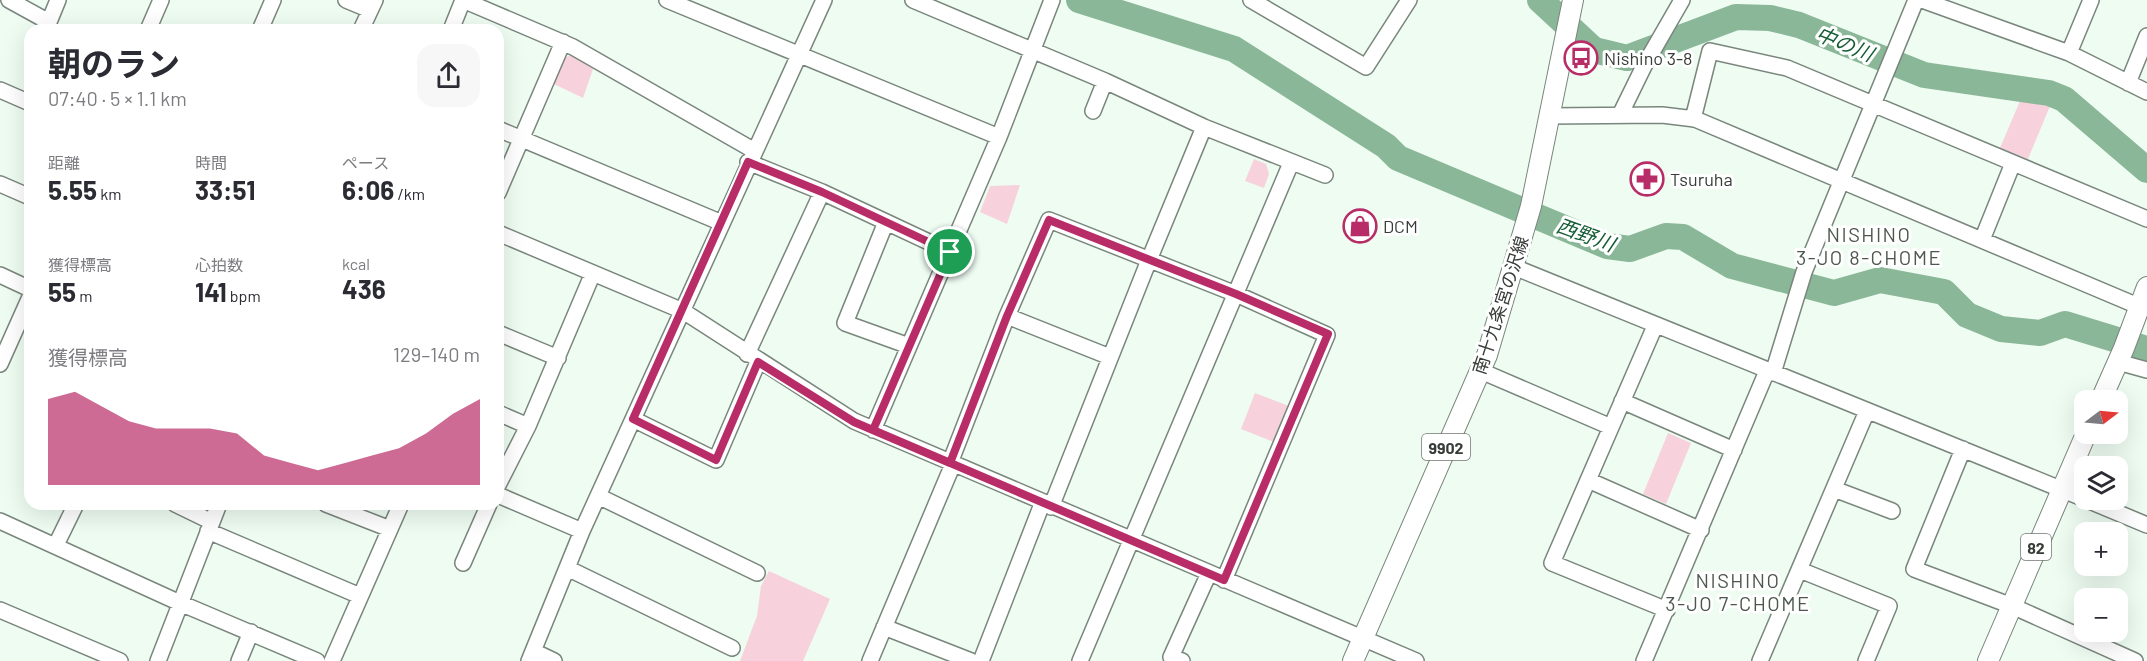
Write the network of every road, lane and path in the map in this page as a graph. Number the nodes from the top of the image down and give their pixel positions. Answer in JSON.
{"nodes":[{"id":1,"x":9,"y":0,"type":"edge"},
{"id":2,"x":58,"y":0,"type":"edge"},
{"id":3,"x":161,"y":0,"type":"edge"},
{"id":4,"x":273,"y":0,"type":"edge"},
{"id":5,"x":346,"y":0,"type":"edge"},
{"id":6,"x":463,"y":0,"type":"edge"},
{"id":7,"x":668,"y":0,"type":"edge"},
{"id":8,"x":824,"y":0,"type":"edge"},
{"id":9,"x":913,"y":0,"type":"edge"},
{"id":10,"x":1251,"y":0,"type":"edge"},
{"id":11,"x":1409,"y":0,"type":"edge"},
{"id":12,"x":1573,"y":0,"type":"edge"},
{"id":13,"x":1682,"y":0,"type":"edge"},
{"id":14,"x":1916,"y":0,"type":"edge"},
{"id":15,"x":1922,"y":0,"type":"edge"},
{"id":16,"x":2091,"y":0,"type":"edge"},
{"id":17,"x":1050,"y":4,"type":"edge"},
{"id":18,"x":372,"y":5,"type":"edge"},
{"id":19,"x":150,"y":24,"type":"edge"},
{"id":20,"x":263,"y":24,"type":"edge"},
{"id":21,"x":364,"y":24,"type":"edge"},
{"id":22,"x":453,"y":24,"type":"edge"},
{"id":23,"x":2147,"y":36,"type":"edge"},
{"id":24,"x":563,"y":42,"type":"junction"},
{"id":25,"x":1032,"y":50,"type":"junction"},
{"id":26,"x":2070,"y":53,"type":"junction"},
{"id":27,"x":799,"y":56,"type":"junction"},
{"id":28,"x":1105,"y":81,"type":"junction"},
{"id":29,"x":2128,"y":83,"type":"junction"},
{"id":30,"x":0,"y":90,"type":"edge"},
{"id":31,"x":2147,"y":92,"type":"edge"},
{"id":32,"x":24,"y":100,"type":"edge"},
{"id":33,"x":1872,"y":103,"type":"junction"},
{"id":34,"x":1093,"y":111,"type":"dead end"},
{"id":35,"x":1620,"y":115,"type":"junction"},
{"id":36,"x":1548,"y":116,"type":"junction"},
{"id":37,"x":1693,"y":119,"type":"junction"},
{"id":38,"x":1204,"y":127,"type":"junction"},
{"id":39,"x":504,"y":131,"type":"edge"},
{"id":40,"x":999,"y":137,"type":"junction"},
{"id":41,"x":521,"y":138,"type":"junction"},
{"id":42,"x":751,"y":156,"type":"junction"},
{"id":43,"x":1291,"y":163,"type":"junction"},
{"id":44,"x":2013,"y":163,"type":"junction"},
{"id":45,"x":1325,"y":175,"type":"dead end"},
{"id":46,"x":504,"y":179,"type":"edge"},
{"id":47,"x":1841,"y":181,"type":"junction"},
{"id":48,"x":0,"y":184,"type":"edge"},
{"id":49,"x":822,"y":192,"type":"junction"},
{"id":50,"x":24,"y":194,"type":"edge"},
{"id":51,"x":2147,"y":219,"type":"edge"},
{"id":52,"x":886,"y":222,"type":"junction"},
{"id":53,"x":722,"y":223,"type":"junction"},
{"id":54,"x":504,"y":236,"type":"edge"},
{"id":55,"x":1982,"y":240,"type":"junction"},
{"id":56,"x":950,"y":252,"type":"junction"},
{"id":57,"x":1149,"y":260,"type":"junction"},
{"id":58,"x":1514,"y":267,"type":"junction"},
{"id":59,"x":593,"y":273,"type":"junction"},
{"id":60,"x":0,"y":275,"type":"edge"},
{"id":61,"x":24,"y":286,"type":"edge"},
{"id":62,"x":2147,"y":287,"type":"edge"},
{"id":63,"x":1236,"y":294,"type":"junction"},
{"id":64,"x":2138,"y":306,"type":"junction"},
{"id":65,"x":682,"y":311,"type":"junction"},
{"id":66,"x":1007,"y":316,"type":"junction"},
{"id":67,"x":24,"y":325,"type":"edge"},
{"id":68,"x":1654,"y":326,"type":"junction"},
{"id":69,"x":504,"y":336,"type":"edge"},
{"id":70,"x":909,"y":346,"type":"junction"},
{"id":71,"x":2124,"y":348,"type":"junction"},
{"id":72,"x":1110,"y":357,"type":"junction"},
{"id":73,"x":558,"y":358,"type":"junction"},
{"id":74,"x":752,"y":358,"type":"junction"},
{"id":75,"x":1,"y":359,"type":"edge"},
{"id":76,"x":2147,"y":370,"type":"edge"},
{"id":77,"x":1480,"y":371,"type":"junction"},
{"id":78,"x":1770,"y":372,"type":"junction"},
{"id":79,"x":2105,"y":390,"type":"edge"},
{"id":80,"x":1622,"y":401,"type":"junction"},
{"id":81,"x":1867,"y":411,"type":"junction"},
{"id":82,"x":504,"y":416,"type":"edge"},
{"id":83,"x":633,"y":419,"type":"junction"},
{"id":84,"x":528,"y":426,"type":"junction"},
{"id":85,"x":1611,"y":427,"type":"junction"},
{"id":86,"x":873,"y":430,"type":"junction"},
{"id":87,"x":2081,"y":444,"type":"edge"},
{"id":88,"x":1734,"y":450,"type":"junction"},
{"id":89,"x":1963,"y":450,"type":"junction"},
{"id":90,"x":951,"y":464,"type":"junction"},
{"id":91,"x":504,"y":473,"type":"edge"},
{"id":92,"x":1588,"y":480,"type":"junction"},
{"id":93,"x":1834,"y":489,"type":"junction"},
{"id":94,"x":2061,"y":489,"type":"junction"},
{"id":95,"x":2074,"y":494,"type":"edge"},
{"id":96,"x":598,"y":496,"type":"junction"},
{"id":97,"x":504,"y":498,"type":"edge"},
{"id":98,"x":1047,"y":505,"type":"junction"},
{"id":99,"x":73,"y":510,"type":"edge"},
{"id":100,"x":185,"y":510,"type":"edge"},
{"id":101,"x":217,"y":510,"type":"edge"},
{"id":102,"x":341,"y":510,"type":"edge"},
{"id":103,"x":398,"y":510,"type":"edge"},
{"id":104,"x":486,"y":510,"type":"edge"},
{"id":105,"x":2112,"y":510,"type":"edge"},
{"id":106,"x":1892,"y":511,"type":"dead end"},
{"id":107,"x":0,"y":521,"type":"edge"},
{"id":108,"x":2147,"y":525,"type":"edge"},
{"id":109,"x":210,"y":526,"type":"junction"},
{"id":110,"x":390,"y":529,"type":"junction"},
{"id":111,"x":1701,"y":530,"type":"junction"},
{"id":112,"x":582,"y":531,"type":"junction"},
{"id":113,"x":1132,"y":541,"type":"junction"},
{"id":114,"x":56,"y":545,"type":"junction"},
{"id":115,"x":463,"y":563,"type":"dead end"},
{"id":116,"x":567,"y":568,"type":"junction"},
{"id":117,"x":1800,"y":570,"type":"junction"},
{"id":118,"x":757,"y":573,"type":"dead end"},
{"id":119,"x":1209,"y":573,"type":"junction"},
{"id":120,"x":1224,"y":580,"type":"junction"},
{"id":121,"x":360,"y":596,"type":"junction"},
{"id":122,"x":180,"y":603,"type":"junction"},
{"id":123,"x":2012,"y":606,"type":"junction"},
{"id":124,"x":0,"y":610,"type":"edge"},
{"id":125,"x":1667,"y":610,"type":"junction"},
{"id":126,"x":884,"y":627,"type":"junction"},
{"id":127,"x":251,"y":632,"type":"junction"},
{"id":128,"x":1363,"y":636,"type":"junction"},
{"id":129,"x":732,"y":648,"type":"dead end"},
{"id":130,"x":531,"y":656,"type":"edge"},
{"id":131,"x":120,"y":661,"type":"edge"},
{"id":132,"x":158,"y":661,"type":"edge"},
{"id":133,"x":238,"y":661,"type":"edge"},
{"id":134,"x":317,"y":661,"type":"edge"},
{"id":135,"x":332,"y":661,"type":"edge"},
{"id":136,"x":554,"y":661,"type":"edge"},
{"id":137,"x":870,"y":661,"type":"edge"},
{"id":138,"x":970,"y":661,"type":"edge"},
{"id":139,"x":981,"y":661,"type":"edge"},
{"id":140,"x":1080,"y":661,"type":"edge"},
{"id":141,"x":1182,"y":661,"type":"edge"},
{"id":142,"x":1353,"y":661,"type":"edge"},
{"id":143,"x":1416,"y":661,"type":"edge"},
{"id":144,"x":1644,"y":661,"type":"edge"},
{"id":145,"x":1760,"y":661,"type":"edge"},
{"id":146,"x":1866,"y":661,"type":"edge"},
{"id":147,"x":1988,"y":661,"type":"edge"},
{"id":148,"x":2135,"y":661,"type":"edge"}],
"edges":[{"from":1,"to":2,"type":"street"},
{"from":3,"to":19,"type":"street"},
{"from":4,"to":20,"type":"street"},
{"from":5,"to":18,"type":"street"},
{"from":6,"to":22,"type":"street"},
{"from":6,"to":24,"type":"street"},
{"from":7,"to":27,"type":"street"},
{"from":8,"to":27,"type":"street"},
{"from":9,"to":25,"type":"street"},
{"from":10,"to":11,"type":"street"},
{"from":12,"to":36,"type":"main road","name":"南十九条宮の沢線","number":"9902"},
{"from":13,"to":35,"type":"street"},
{"from":14,"to":33,"type":"street"},
{"from":15,"to":26,"type":"street"},
{"from":16,"to":26,"type":"street"},
{"from":17,"to":25,"type":"street"},
{"from":18,"to":21,"type":"street"},
{"from":23,"to":29,"type":"street"},
{"from":24,"to":41,"type":"street"},
{"from":24,"to":42,"type":"street"},
{"from":25,"to":28,"type":"street"},
{"from":25,"to":40,"type":"street"},
{"from":26,"to":29,"type":"street"},
{"from":27,"to":40,"type":"street"},
{"from":27,"to":42,"type":"street"},
{"from":28,"to":34,"type":"street"},
{"from":28,"to":38,"type":"street"},
{"from":29,"to":31,"type":"street"},
{"from":30,"to":32,"type":"street"},
{"from":33,"to":37,"type":"street"},
{"from":33,"to":44,"type":"street"},
{"from":33,"to":47,"type":"street"},
{"from":35,"to":36,"type":"street"},
{"from":35,"to":37,"type":"street"},
{"from":36,"to":58,"type":"main road","name":"南十九条宮の沢線","number":"9902"},
{"from":37,"to":47,"type":"street"},
{"from":38,"to":43,"type":"street"},
{"from":38,"to":57,"type":"street"},
{"from":39,"to":41,"type":"street"},
{"from":40,"to":56,"type":"street"},
{"from":41,"to":46,"type":"street"},
{"from":41,"to":53,"type":"street"},
{"from":42,"to":49,"type":"street"},
{"from":42,"to":53,"type":"street"},
{"from":43,"to":45,"type":"street"},
{"from":43,"to":63,"type":"street"},
{"from":44,"to":51,"type":"street"},
{"from":44,"to":55,"type":"street"},
{"from":47,"to":55,"type":"street"},
{"from":47,"to":78,"type":"street"},
{"from":48,"to":50,"type":"street"},
{"from":49,"to":52,"type":"street"},
{"from":49,"to":74,"type":"street"},
{"from":52,"to":56,"type":"street"},
{"from":52,"to":70,"type":"street"},
{"from":53,"to":65,"type":"street"},
{"from":54,"to":59,"type":"street"},
{"from":55,"to":64,"type":"street"},
{"from":56,"to":70,"type":"street"},
{"from":57,"to":63,"type":"street"},
{"from":57,"to":66,"type":"street"},
{"from":57,"to":72,"type":"street"},
{"from":58,"to":68,"type":"street"},
{"from":58,"to":77,"type":"main road","name":"南十九条宮の沢線","number":"9902"},
{"from":59,"to":65,"type":"street"},
{"from":59,"to":73,"type":"street"},
{"from":60,"to":61,"type":"street"},
{"from":62,"to":64,"type":"main road"},
{"from":63,"to":113,"type":"street"},
{"from":63,"to":120,"type":"street"},
{"from":64,"to":71,"type":"main road"},
{"from":65,"to":74,"type":"street"},
{"from":65,"to":83,"type":"street"},
{"from":66,"to":72,"type":"street"},
{"from":66,"to":90,"type":"street"},
{"from":67,"to":75,"type":"street"},
{"from":68,"to":78,"type":"street"},
{"from":68,"to":80,"type":"street"},
{"from":69,"to":73,"type":"street"},
{"from":70,"to":86,"type":"street"},
{"from":71,"to":76,"type":"street"},
{"from":71,"to":79,"type":"main road"},
{"from":72,"to":98,"type":"street"},
{"from":73,"to":84,"type":"street"},
{"from":74,"to":83,"type":"street"},
{"from":74,"to":86,"type":"street"},
{"from":77,"to":85,"type":"street"},
{"from":77,"to":128,"type":"main road","name":"南十九条宮の沢線","number":"9902"},
{"from":78,"to":81,"type":"street"},
{"from":78,"to":88,"type":"street"},
{"from":80,"to":85,"type":"street"},
{"from":80,"to":88,"type":"street"},
{"from":81,"to":89,"type":"street"},
{"from":81,"to":93,"type":"street"},
{"from":82,"to":84,"type":"street"},
{"from":83,"to":96,"type":"street"},
{"from":84,"to":91,"type":"street"},
{"from":85,"to":92,"type":"street"},
{"from":86,"to":90,"type":"street"},
{"from":87,"to":94,"type":"main road","number":"82"},
{"from":88,"to":111,"type":"street"},
{"from":89,"to":94,"type":"street"},
{"from":89,"to":123,"type":"street"},
{"from":90,"to":98,"type":"street"},
{"from":90,"to":126,"type":"street"},
{"from":92,"to":111,"type":"street"},
{"from":92,"to":125,"type":"street"},
{"from":93,"to":106,"type":"street"},
{"from":93,"to":117,"type":"street"},
{"from":94,"to":95,"type":"street"},
{"from":94,"to":123,"type":"main road","number":"82"},
{"from":96,"to":112,"type":"street"},
{"from":96,"to":118,"type":"street"},
{"from":97,"to":112,"type":"street"},
{"from":98,"to":113,"type":"street"},
{"from":98,"to":139,"type":"street"},
{"from":99,"to":114,"type":"street"},
{"from":100,"to":109,"type":"street"},
{"from":101,"to":109,"type":"street"},
{"from":102,"to":110,"type":"street"},
{"from":103,"to":110,"type":"street"},
{"from":104,"to":115,"type":"street"},
{"from":105,"to":108,"type":"street"},
{"from":107,"to":114,"type":"street"},
{"from":109,"to":121,"type":"street"},
{"from":109,"to":122,"type":"street"},
{"from":110,"to":121,"type":"street"},
{"from":111,"to":125,"type":"street"},
{"from":112,"to":116,"type":"street"},
{"from":113,"to":119,"type":"street"},
{"from":113,"to":140,"type":"street"},
{"from":114,"to":122,"type":"street"},
{"from":116,"to":129,"type":"street"},
{"from":116,"to":130,"type":"street"},
{"from":117,"to":145,"type":"street"},
{"from":117,"to":146,"type":"street"},
{"from":119,"to":120,"type":"street"},
{"from":119,"to":141,"type":"street"},
{"from":120,"to":128,"type":"street"},
{"from":121,"to":135,"type":"street"},
{"from":122,"to":127,"type":"street"},
{"from":122,"to":132,"type":"street"},
{"from":123,"to":147,"type":"main road","number":"82"},
{"from":123,"to":148,"type":"street"},
{"from":124,"to":131,"type":"street"},
{"from":125,"to":144,"type":"street"},
{"from":126,"to":137,"type":"street"},
{"from":126,"to":138,"type":"street"},
{"from":127,"to":133,"type":"street"},
{"from":127,"to":134,"type":"street"},
{"from":128,"to":142,"type":"main road","name":"南十九条宮の沢線","number":"9902"},
{"from":128,"to":143,"type":"street"},
{"from":130,"to":136,"type":"street"}]}
